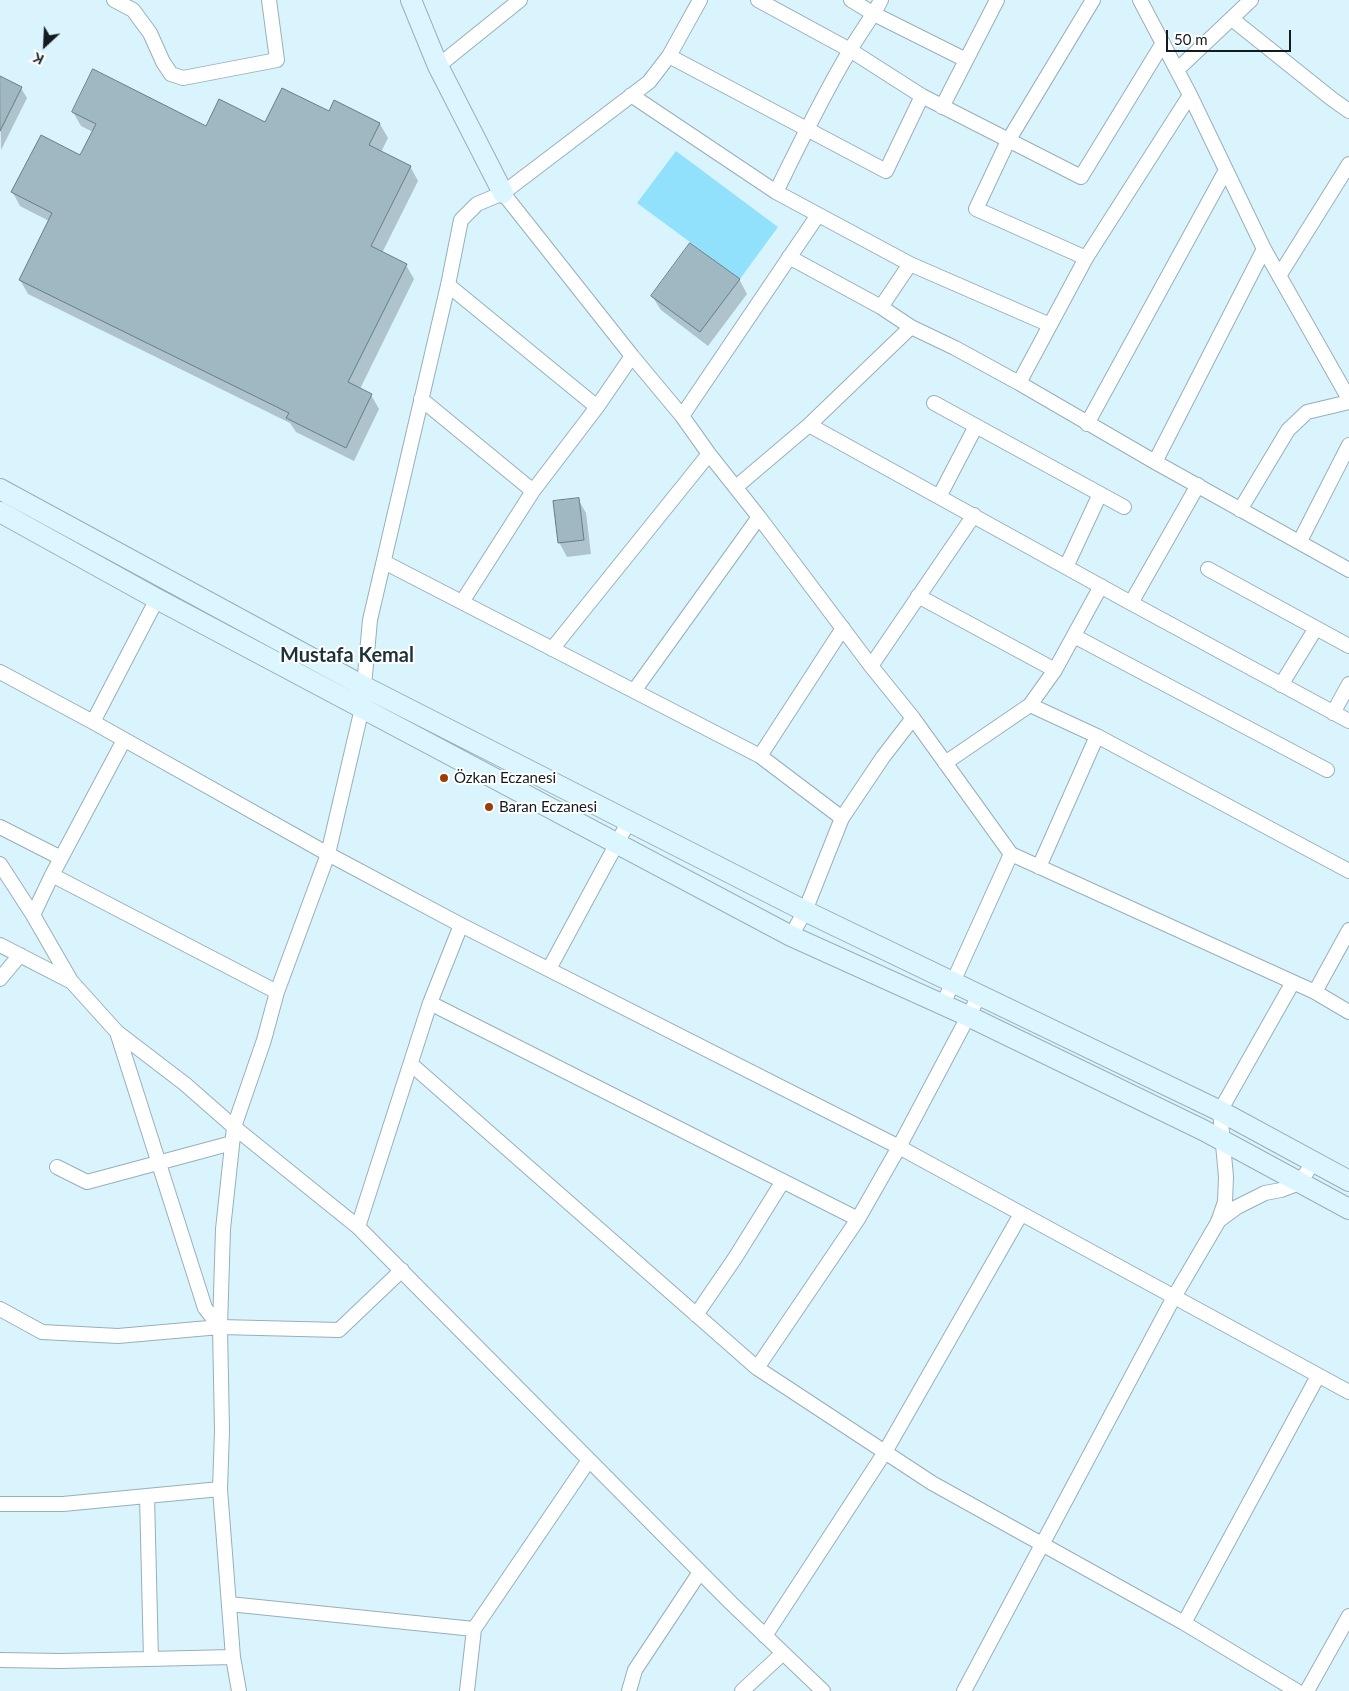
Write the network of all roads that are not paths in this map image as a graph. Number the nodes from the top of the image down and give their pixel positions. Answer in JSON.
{"nodes":[{"id":1,"x":114,"y":0,"type":"edge"},
{"id":2,"x":269,"y":0,"type":"edge"},
{"id":3,"x":410,"y":0,"type":"edge"},
{"id":4,"x":520,"y":0,"type":"edge"},
{"id":5,"x":700,"y":0,"type":"edge"},
{"id":6,"x":758,"y":0,"type":"edge"},
{"id":7,"x":851,"y":0,"type":"edge"},
{"id":8,"x":881,"y":0,"type":"edge"},
{"id":9,"x":997,"y":0,"type":"edge"},
{"id":10,"x":1093,"y":0,"type":"edge"},
{"id":11,"x":1140,"y":0,"type":"edge"},
{"id":12,"x":1252,"y":0,"type":"edge"},
{"id":13,"x":874,"y":14,"type":"junction"},
{"id":14,"x":1232,"y":19,"type":"junction"},
{"id":15,"x":1163,"y":43,"type":"junction"},
{"id":16,"x":850,"y":50,"type":"junction"},
{"id":17,"x":669,"y":56,"type":"junction"},
{"id":18,"x":966,"y":60,"type":"junction"},
{"id":19,"x":438,"y":66,"type":"junction"},
{"id":20,"x":1177,"y":70,"type":"junction"},
{"id":21,"x":631,"y":95,"type":"junction"},
{"id":22,"x":1190,"y":95,"type":"junction"},
{"id":23,"x":922,"y":96,"type":"junction"},
{"id":24,"x":942,"y":107,"type":"junction"},
{"id":25,"x":1349,"y":112,"type":"edge"},
{"id":26,"x":806,"y":130,"type":"junction"},
{"id":27,"x":1008,"y":141,"type":"junction"},
{"id":28,"x":1349,"y":164,"type":"edge"},
{"id":29,"x":1226,"y":170,"type":"junction"},
{"id":30,"x":776,"y":192,"type":"junction"},
{"id":31,"x":503,"y":193,"type":"junction"},
{"id":32,"x":818,"y":215,"type":"junction"},
{"id":33,"x":1264,"y":248,"type":"junction"},
{"id":34,"x":789,"y":257,"type":"junction"},
{"id":35,"x":1086,"y":258,"type":"junction"},
{"id":36,"x":910,"y":264,"type":"junction"},
{"id":37,"x":1279,"y":276,"type":"junction"},
{"id":38,"x":448,"y":285,"type":"junction"},
{"id":39,"x":881,"y":307,"type":"junction"},
{"id":40,"x":1050,"y":325,"type":"junction"},
{"id":41,"x":911,"y":327,"type":"junction"},
{"id":42,"x":632,"y":356,"type":"junction"},
{"id":43,"x":1019,"y":383,"type":"junction"},
{"id":44,"x":421,"y":399,"type":"junction"},
{"id":45,"x":1349,"y":400,"type":"edge"},
{"id":46,"x":934,"y":403,"type":"dead end"},
{"id":47,"x":597,"y":407,"type":"junction"},
{"id":48,"x":682,"y":416,"type":"junction"},
{"id":49,"x":1086,"y":424,"type":"junction"},
{"id":50,"x":809,"y":425,"type":"junction"},
{"id":51,"x":976,"y":426,"type":"junction"},
{"id":52,"x":1349,"y":445,"type":"edge"},
{"id":53,"x":709,"y":454,"type":"junction"},
{"id":54,"x":1155,"y":462,"type":"junction"},
{"id":55,"x":1198,"y":485,"type":"junction"},
{"id":56,"x":736,"y":487,"type":"junction"},
{"id":57,"x":533,"y":491,"type":"junction"},
{"id":58,"x":6,"y":492,"type":"edge"},
{"id":59,"x":1100,"y":494,"type":"junction"},
{"id":60,"x":939,"y":497,"type":"junction"},
{"id":61,"x":1124,"y":507,"type":"dead end"},
{"id":62,"x":1240,"y":510,"type":"junction"},
{"id":63,"x":1,"y":514,"type":"edge"},
{"id":64,"x":974,"y":516,"type":"junction"},
{"id":65,"x":759,"y":517,"type":"junction"},
{"id":66,"x":1300,"y":541,"type":"junction"},
{"id":67,"x":384,"y":562,"type":"junction"},
{"id":68,"x":1066,"y":567,"type":"junction"},
{"id":69,"x":1208,"y":569,"type":"dead end"},
{"id":70,"x":1349,"y":570,"type":"edge"},
{"id":71,"x":1101,"y":586,"type":"junction"},
{"id":72,"x":918,"y":596,"type":"junction"},
{"id":73,"x":157,"y":599,"type":"junction"},
{"id":74,"x":462,"y":602,"type":"junction"},
{"id":75,"x":1131,"y":603,"type":"junction"},
{"id":76,"x":843,"y":628,"type":"junction"},
{"id":77,"x":1316,"y":628,"type":"junction"},
{"id":78,"x":1074,"y":636,"type":"junction"},
{"id":79,"x":1349,"y":646,"type":"edge"},
{"id":80,"x":552,"y":649,"type":"junction"},
{"id":81,"x":871,"y":666,"type":"junction"},
{"id":82,"x":1056,"y":670,"type":"junction"},
{"id":83,"x":0,"y":672,"type":"edge"},
{"id":84,"x":1349,"y":684,"type":"edge"},
{"id":85,"x":1281,"y":685,"type":"junction"},
{"id":86,"x":365,"y":687,"type":"junction"},
{"id":87,"x":634,"y":691,"type":"junction"},
{"id":88,"x":1030,"y":705,"type":"junction"},
{"id":89,"x":362,"y":708,"type":"junction"},
{"id":90,"x":1333,"y":713,"type":"junction"},
{"id":91,"x":913,"y":718,"type":"junction"},
{"id":92,"x":1349,"y":721,"type":"edge"},
{"id":93,"x":93,"y":722,"type":"junction"},
{"id":94,"x":1097,"y":736,"type":"junction"},
{"id":95,"x":124,"y":740,"type":"junction"},
{"id":96,"x":760,"y":756,"type":"junction"},
{"id":97,"x":945,"y":763,"type":"junction"},
{"id":98,"x":1327,"y":770,"type":"dead end"},
{"id":99,"x":842,"y":818,"type":"junction"},
{"id":100,"x":629,"y":821,"type":"junction"},
{"id":101,"x":0,"y":827,"type":"edge"},
{"id":102,"x":618,"y":842,"type":"junction"},
{"id":103,"x":328,"y":854,"type":"junction"},
{"id":104,"x":1011,"y":854,"type":"junction"},
{"id":105,"x":61,"y":858,"type":"junction"},
{"id":106,"x":0,"y":864,"type":"edge"},
{"id":107,"x":1039,"y":867,"type":"junction"},
{"id":108,"x":1349,"y":871,"type":"edge"},
{"id":109,"x":52,"y":875,"type":"junction"},
{"id":110,"x":805,"y":912,"type":"junction"},
{"id":111,"x":33,"y":915,"type":"junction"},
{"id":112,"x":461,"y":925,"type":"junction"},
{"id":113,"x":1349,"y":930,"type":"edge"},
{"id":114,"x":791,"y":936,"type":"junction"},
{"id":115,"x":0,"y":945,"type":"edge"},
{"id":116,"x":20,"y":955,"type":"junction"},
{"id":117,"x":548,"y":969,"type":"junction"},
{"id":118,"x":0,"y":978,"type":"edge"},
{"id":119,"x":71,"y":982,"type":"junction"},
{"id":120,"x":1294,"y":982,"type":"junction"},
{"id":121,"x":953,"y":983,"type":"junction"},
{"id":122,"x":277,"y":992,"type":"junction"},
{"id":123,"x":1315,"y":992,"type":"junction"},
{"id":124,"x":979,"y":996,"type":"junction"},
{"id":125,"x":430,"y":1003,"type":"junction"},
{"id":126,"x":942,"y":1004,"type":"junction"},
{"id":127,"x":1349,"y":1012,"type":"edge"},
{"id":128,"x":968,"y":1016,"type":"junction"},
{"id":129,"x":117,"y":1032,"type":"junction"},
{"id":130,"x":412,"y":1065,"type":"junction"},
{"id":131,"x":1220,"y":1111,"type":"junction"},
{"id":132,"x":234,"y":1127,"type":"junction"},
{"id":133,"x":1222,"y":1140,"type":"junction"},
{"id":134,"x":232,"y":1142,"type":"junction"},
{"id":135,"x":899,"y":1148,"type":"junction"},
{"id":136,"x":1314,"y":1162,"type":"junction"},
{"id":137,"x":158,"y":1163,"type":"junction"},
{"id":138,"x":57,"y":1168,"type":"dead end"},
{"id":139,"x":783,"y":1181,"type":"junction"},
{"id":140,"x":1349,"y":1182,"type":"edge"},
{"id":141,"x":1300,"y":1183,"type":"junction"},
{"id":142,"x":1349,"y":1209,"type":"edge"},
{"id":143,"x":1021,"y":1214,"type":"junction"},
{"id":144,"x":858,"y":1219,"type":"junction"},
{"id":145,"x":1218,"y":1222,"type":"junction"},
{"id":146,"x":358,"y":1227,"type":"junction"},
{"id":147,"x":402,"y":1270,"type":"junction"},
{"id":148,"x":1174,"y":1297,"type":"junction"},
{"id":149,"x":0,"y":1309,"type":"edge"},
{"id":150,"x":696,"y":1315,"type":"junction"},
{"id":151,"x":220,"y":1327,"type":"junction"},
{"id":152,"x":758,"y":1368,"type":"junction"},
{"id":153,"x":1318,"y":1376,"type":"junction"},
{"id":154,"x":1349,"y":1392,"type":"edge"},
{"id":155,"x":885,"y":1452,"type":"junction"},
{"id":156,"x":589,"y":1460,"type":"junction"},
{"id":157,"x":220,"y":1489,"type":"junction"},
{"id":158,"x":147,"y":1496,"type":"junction"},
{"id":159,"x":0,"y":1504,"type":"edge"},
{"id":160,"x":1041,"y":1544,"type":"junction"},
{"id":161,"x":700,"y":1572,"type":"junction"},
{"id":162,"x":229,"y":1604,"type":"junction"},
{"id":163,"x":1349,"y":1616,"type":"edge"},
{"id":164,"x":1184,"y":1623,"type":"junction"},
{"id":165,"x":474,"y":1629,"type":"junction"},
{"id":166,"x":765,"y":1636,"type":"junction"},
{"id":167,"x":783,"y":1653,"type":"junction"},
{"id":168,"x":233,"y":1657,"type":"junction"},
{"id":169,"x":151,"y":1659,"type":"junction"},
{"id":170,"x":0,"y":1660,"type":"edge"},
{"id":171,"x":969,"y":1689,"type":"edge"},
{"id":172,"x":239,"y":1691,"type":"edge"},
{"id":173,"x":467,"y":1691,"type":"edge"},
{"id":174,"x":629,"y":1691,"type":"edge"},
{"id":175,"x":742,"y":1691,"type":"edge"},
{"id":176,"x":823,"y":1691,"type":"edge"},
{"id":177,"x":1297,"y":1691,"type":"edge"},
{"id":178,"x":1307,"y":1691,"type":"edge"}],
"edges":[{"from":1,"to":2,"type":"street"},
{"from":3,"to":19,"type":"street"},
{"from":4,"to":19,"type":"street"},
{"from":5,"to":17,"type":"street"},
{"from":6,"to":16,"type":"street"},
{"from":7,"to":13,"type":"street"},
{"from":8,"to":13,"type":"street"},
{"from":9,"to":18,"type":"street"},
{"from":10,"to":27,"type":"street"},
{"from":11,"to":15,"type":"street"},
{"from":12,"to":14,"type":"street"},
{"from":13,"to":16,"type":"street"},
{"from":13,"to":18,"type":"street"},
{"from":14,"to":20,"type":"street"},
{"from":14,"to":25,"type":"street"},
{"from":15,"to":20,"type":"street"},
{"from":15,"to":27,"type":"street"},
{"from":16,"to":23,"type":"street"},
{"from":16,"to":26,"type":"street"},
{"from":17,"to":21,"type":"street"},
{"from":17,"to":26,"type":"street"},
{"from":18,"to":24,"type":"street"},
{"from":19,"to":31,"type":"street"},
{"from":20,"to":22,"type":"street"},
{"from":21,"to":30,"type":"street"},
{"from":21,"to":31,"type":"street"},
{"from":22,"to":29,"type":"street"},
{"from":22,"to":35,"type":"street"},
{"from":23,"to":24,"type":"street"},
{"from":23,"to":26,"type":"street"},
{"from":24,"to":27,"type":"street"},
{"from":26,"to":30,"type":"street"},
{"from":27,"to":35,"type":"street"},
{"from":28,"to":37,"type":"street"},
{"from":29,"to":33,"type":"street"},
{"from":29,"to":49,"type":"street"},
{"from":30,"to":32,"type":"street"},
{"from":31,"to":38,"type":"street"},
{"from":31,"to":42,"type":"street"},
{"from":32,"to":34,"type":"street"},
{"from":32,"to":36,"type":"street"},
{"from":33,"to":37,"type":"street"},
{"from":33,"to":54,"type":"street"},
{"from":34,"to":39,"type":"street"},
{"from":34,"to":48,"type":"street"},
{"from":35,"to":40,"type":"street"},
{"from":36,"to":39,"type":"street"},
{"from":36,"to":40,"type":"street"},
{"from":37,"to":45,"type":"street"},
{"from":38,"to":44,"type":"street"},
{"from":38,"to":47,"type":"street"},
{"from":39,"to":41,"type":"street"},
{"from":40,"to":43,"type":"street"},
{"from":41,"to":43,"type":"street"},
{"from":41,"to":50,"type":"street"},
{"from":42,"to":47,"type":"street"},
{"from":42,"to":48,"type":"street"},
{"from":43,"to":49,"type":"street"},
{"from":44,"to":57,"type":"street"},
{"from":44,"to":67,"type":"street"},
{"from":45,"to":62,"type":"street"},
{"from":46,"to":51,"type":"street"},
{"from":47,"to":57,"type":"street"},
{"from":48,"to":53,"type":"street"},
{"from":49,"to":54,"type":"street"},
{"from":50,"to":56,"type":"street"},
{"from":50,"to":60,"type":"street"},
{"from":51,"to":59,"type":"street"},
{"from":51,"to":60,"type":"street"},
{"from":52,"to":66,"type":"street"},
{"from":53,"to":56,"type":"street"},
{"from":53,"to":80,"type":"street"},
{"from":54,"to":55,"type":"street"},
{"from":55,"to":62,"type":"street"},
{"from":55,"to":75,"type":"street"},
{"from":56,"to":65,"type":"street"},
{"from":57,"to":74,"type":"street"},
{"from":58,"to":63,"type":"street"},
{"from":58,"to":86,"type":"street"},
{"from":59,"to":61,"type":"street"},
{"from":59,"to":68,"type":"street"},
{"from":60,"to":64,"type":"street"},
{"from":62,"to":66,"type":"street"},
{"from":63,"to":73,"type":"street"},
{"from":64,"to":68,"type":"street"},
{"from":64,"to":72,"type":"street"},
{"from":65,"to":76,"type":"street"},
{"from":65,"to":87,"type":"street"},
{"from":66,"to":70,"type":"street"},
{"from":67,"to":74,"type":"street"},
{"from":67,"to":86,"type":"street"},
{"from":68,"to":71,"type":"street"},
{"from":69,"to":77,"type":"street"},
{"from":71,"to":75,"type":"street"},
{"from":71,"to":78,"type":"street"},
{"from":72,"to":81,"type":"street"},
{"from":72,"to":82,"type":"street"},
{"from":73,"to":89,"type":"street"},
{"from":73,"to":93,"type":"street"},
{"from":74,"to":80,"type":"street"},
{"from":75,"to":85,"type":"street"},
{"from":76,"to":81,"type":"street"},
{"from":76,"to":96,"type":"street"},
{"from":77,"to":79,"type":"street"},
{"from":77,"to":85,"type":"street"},
{"from":78,"to":82,"type":"street"},
{"from":78,"to":98,"type":"street"},
{"from":80,"to":87,"type":"street"},
{"from":81,"to":91,"type":"street"},
{"from":82,"to":88,"type":"street"},
{"from":83,"to":93,"type":"street"},
{"from":84,"to":90,"type":"street"},
{"from":85,"to":90,"type":"street"},
{"from":86,"to":89,"type":"street"},
{"from":86,"to":100,"type":"street"},
{"from":87,"to":96,"type":"street"},
{"from":88,"to":94,"type":"street"},
{"from":88,"to":97,"type":"street"},
{"from":89,"to":102,"type":"street"},
{"from":89,"to":103,"type":"street"},
{"from":90,"to":92,"type":"street"},
{"from":91,"to":97,"type":"street"},
{"from":91,"to":99,"type":"street"},
{"from":93,"to":95,"type":"street"},
{"from":94,"to":107,"type":"street"},
{"from":94,"to":108,"type":"street"},
{"from":95,"to":103,"type":"street"},
{"from":95,"to":105,"type":"street"},
{"from":96,"to":99,"type":"street"},
{"from":97,"to":104,"type":"street"},
{"from":99,"to":110,"type":"street"},
{"from":100,"to":102,"type":"street"},
{"from":100,"to":110,"type":"street"},
{"from":101,"to":105,"type":"street"},
{"from":102,"to":114,"type":"street"},
{"from":102,"to":117,"type":"street"},
{"from":103,"to":112,"type":"street"},
{"from":103,"to":122,"type":"street"},
{"from":104,"to":107,"type":"street"},
{"from":104,"to":121,"type":"street"},
{"from":105,"to":109,"type":"street"},
{"from":106,"to":111,"type":"street"},
{"from":107,"to":120,"type":"street"},
{"from":109,"to":111,"type":"street"},
{"from":109,"to":122,"type":"street"},
{"from":110,"to":114,"type":"street"},
{"from":110,"to":121,"type":"street"},
{"from":111,"to":119,"type":"street"},
{"from":112,"to":117,"type":"street"},
{"from":112,"to":125,"type":"street"},
{"from":113,"to":123,"type":"street"},
{"from":114,"to":126,"type":"street"},
{"from":115,"to":116,"type":"street"},
{"from":116,"to":118,"type":"street"},
{"from":116,"to":119,"type":"street"},
{"from":117,"to":135,"type":"street"},
{"from":119,"to":129,"type":"street"},
{"from":120,"to":123,"type":"street"},
{"from":120,"to":131,"type":"street"},
{"from":121,"to":124,"type":"street"},
{"from":121,"to":126,"type":"street"},
{"from":122,"to":132,"type":"street"},
{"from":123,"to":127,"type":"street"},
{"from":124,"to":128,"type":"street"},
{"from":124,"to":131,"type":"street"},
{"from":125,"to":130,"type":"street"},
{"from":125,"to":139,"type":"street"},
{"from":126,"to":128,"type":"street"},
{"from":128,"to":133,"type":"street"},
{"from":128,"to":135,"type":"street"},
{"from":129,"to":132,"type":"street"},
{"from":129,"to":137,"type":"street"},
{"from":130,"to":146,"type":"street"},
{"from":130,"to":150,"type":"street"},
{"from":131,"to":133,"type":"street"},
{"from":131,"to":136,"type":"street"},
{"from":132,"to":134,"type":"street"},
{"from":132,"to":146,"type":"street"},
{"from":133,"to":141,"type":"street"},
{"from":133,"to":145,"type":"street"},
{"from":134,"to":137,"type":"street"},
{"from":134,"to":151,"type":"street"},
{"from":135,"to":143,"type":"street"},
{"from":135,"to":144,"type":"street"},
{"from":136,"to":140,"type":"street"},
{"from":136,"to":141,"type":"street"},
{"from":137,"to":138,"type":"street"},
{"from":137,"to":151,"type":"street"},
{"from":139,"to":144,"type":"street"},
{"from":139,"to":150,"type":"street"},
{"from":141,"to":142,"type":"street"},
{"from":141,"to":145,"type":"street"},
{"from":143,"to":148,"type":"street"},
{"from":143,"to":155,"type":"street"},
{"from":144,"to":152,"type":"street"},
{"from":145,"to":148,"type":"street"},
{"from":146,"to":147,"type":"street"},
{"from":147,"to":151,"type":"street"},
{"from":147,"to":156,"type":"street"},
{"from":148,"to":153,"type":"street"},
{"from":148,"to":160,"type":"street"},
{"from":149,"to":151,"type":"street"},
{"from":150,"to":152,"type":"street"},
{"from":151,"to":157,"type":"street"},
{"from":152,"to":155,"type":"street"},
{"from":153,"to":154,"type":"street"},
{"from":153,"to":164,"type":"street"},
{"from":155,"to":160,"type":"street"},
{"from":155,"to":166,"type":"street"},
{"from":156,"to":161,"type":"street"},
{"from":156,"to":165,"type":"street"},
{"from":157,"to":158,"type":"street"},
{"from":157,"to":162,"type":"street"},
{"from":158,"to":159,"type":"street"},
{"from":158,"to":169,"type":"street"},
{"from":160,"to":164,"type":"street"},
{"from":160,"to":171,"type":"street"},
{"from":161,"to":166,"type":"street"},
{"from":161,"to":174,"type":"street"},
{"from":162,"to":165,"type":"street"},
{"from":162,"to":168,"type":"street"},
{"from":163,"to":178,"type":"street"},
{"from":164,"to":177,"type":"street"},
{"from":165,"to":173,"type":"street"},
{"from":166,"to":167,"type":"street"},
{"from":167,"to":175,"type":"street"},
{"from":167,"to":176,"type":"street"},
{"from":168,"to":169,"type":"street"},
{"from":168,"to":172,"type":"street"},
{"from":169,"to":170,"type":"street"}]}
